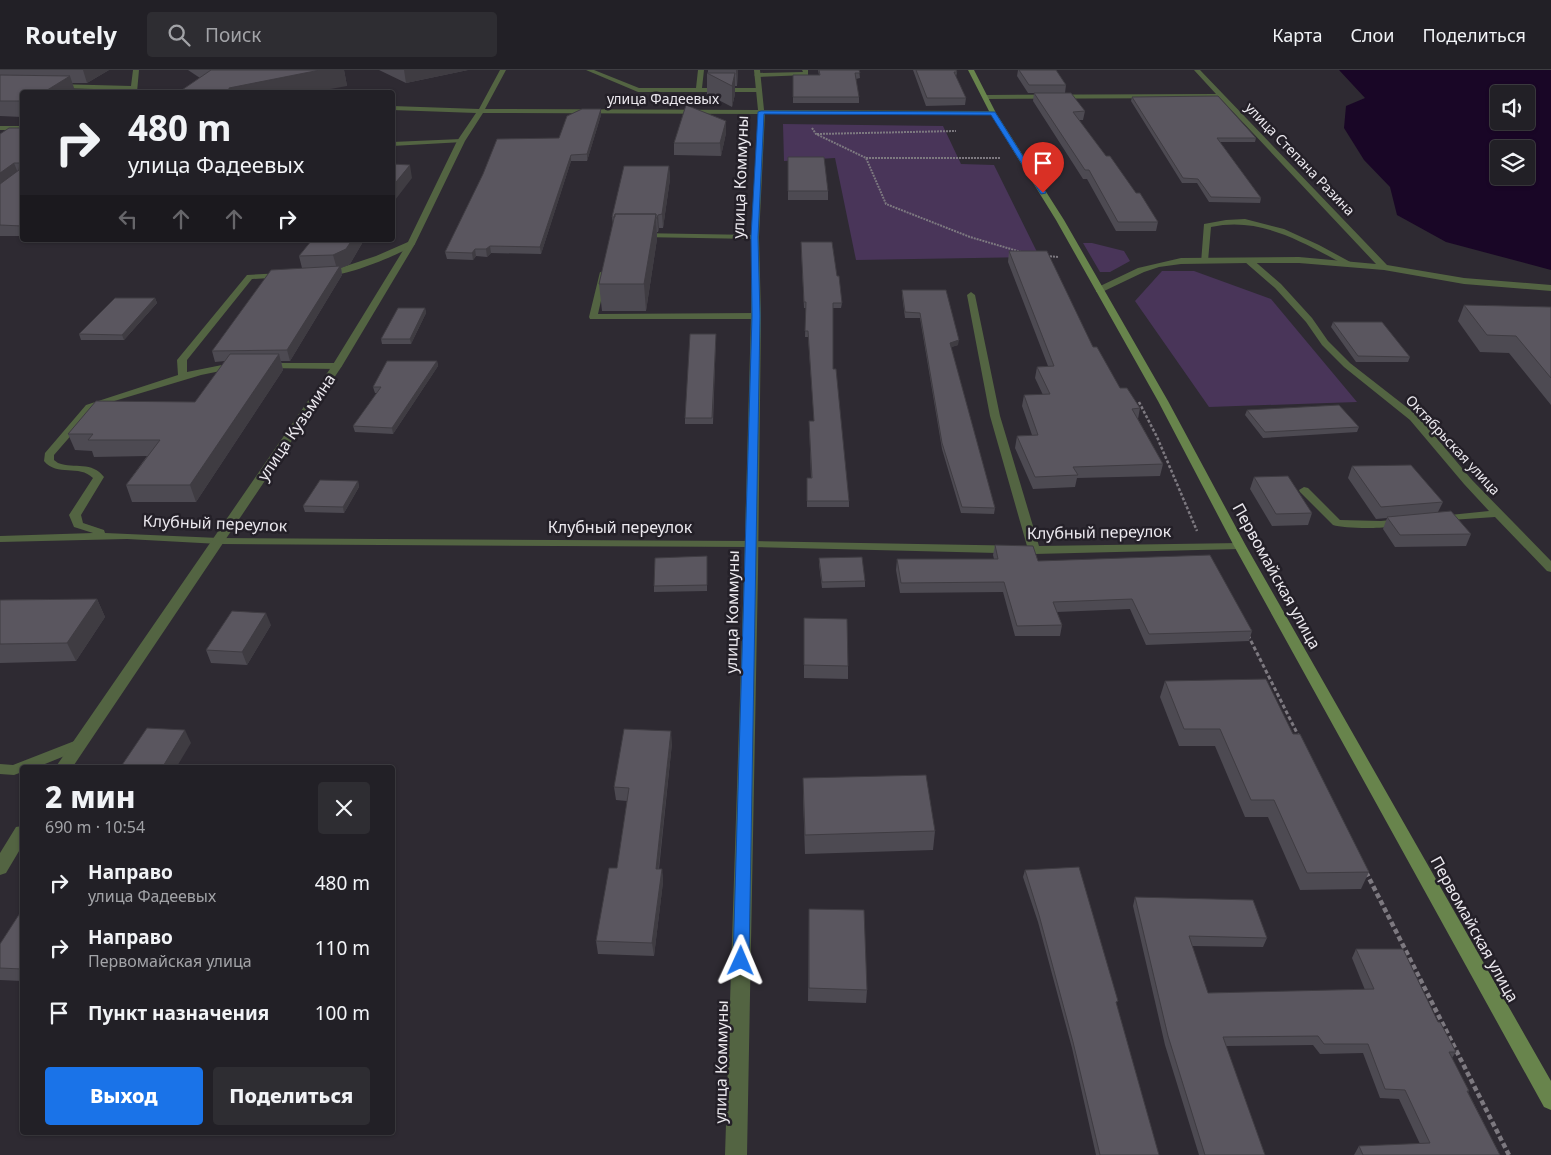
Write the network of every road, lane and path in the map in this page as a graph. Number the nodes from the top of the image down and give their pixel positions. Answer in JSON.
{"nodes":[{"id":1,"x":136,"y":70,"type":"edge"},
{"id":2,"x":503,"y":70,"type":"edge"},
{"id":3,"x":589,"y":70,"type":"edge"},
{"id":4,"x":701,"y":70,"type":"edge"},
{"id":5,"x":805,"y":70,"type":"edge"},
{"id":6,"x":971,"y":70,"type":"edge"},
{"id":7,"x":1197,"y":70,"type":"edge"},
{"id":8,"x":757,"y":73,"type":"edge"},
{"id":9,"x":49,"y":86,"type":"edge"},
{"id":10,"x":133,"y":90,"type":"edge"},
{"id":11,"x":698,"y":90,"type":"junction"},
{"id":12,"x":759,"y":90,"type":"junction"},
{"id":13,"x":1222,"y":96,"type":"junction"},
{"id":14,"x":986,"y":97,"type":"junction"},
{"id":15,"x":395,"y":108,"type":"edge"},
{"id":16,"x":481,"y":111,"type":"junction"},
{"id":17,"x":761,"y":112,"type":"junction"},
{"id":18,"x":993,"y":113,"type":"junction"},
{"id":19,"x":805,"y":126,"type":"dead end"},
{"id":20,"x":0,"y":128,"type":"edge"},
{"id":21,"x":20,"y":128,"type":"edge"},
{"id":22,"x":964,"y":131,"type":"dead end"},
{"id":23,"x":816,"y":134,"type":"junction"},
{"id":24,"x":461,"y":141,"type":"junction"},
{"id":25,"x":395,"y":144,"type":"edge"},
{"id":26,"x":866,"y":158,"type":"junction"},
{"id":27,"x":1001,"y":158,"type":"dead end"},
{"id":28,"x":632,"y":235,"type":"edge"},
{"id":29,"x":755,"y":237,"type":"junction"},
{"id":30,"x":411,"y":244,"type":"junction"},
{"id":31,"x":1029,"y":254,"type":"edge"},
{"id":32,"x":1044,"y":256,"type":"edge"},
{"id":33,"x":1248,"y":260,"type":"junction"},
{"id":34,"x":1204,"y":261,"type":"junction"},
{"id":35,"x":606,"y":262,"type":"edge"},
{"id":36,"x":1350,"y":264,"type":"junction"},
{"id":37,"x":1063,"y":265,"type":"dead end"},
{"id":38,"x":1384,"y":267,"type":"junction"},
{"id":39,"x":318,"y":274,"type":"edge"},
{"id":40,"x":289,"y":275,"type":"edge"},
{"id":41,"x":1551,"y":288,"type":"edge"},
{"id":42,"x":1099,"y":290,"type":"junction"},
{"id":43,"x":971,"y":295,"type":"dead end"},
{"id":44,"x":756,"y":316,"type":"junction"},
{"id":45,"x":337,"y":366,"type":"junction"},
{"id":46,"x":183,"y":377,"type":"junction"},
{"id":47,"x":1135,"y":394,"type":"dead end"},
{"id":48,"x":1304,"y":490,"type":"dead end"},
{"id":49,"x":1498,"y":513,"type":"junction"},
{"id":50,"x":1430,"y":520,"type":"edge"},
{"id":51,"x":1410,"y":521,"type":"edge"},
{"id":52,"x":127,"y":536,"type":"junction"},
{"id":53,"x":0,"y":539,"type":"edge"},
{"id":54,"x":219,"y":541,"type":"junction"},
{"id":55,"x":750,"y":544,"type":"junction"},
{"id":56,"x":1203,"y":546,"type":"junction"},
{"id":57,"x":1240,"y":546,"type":"junction"},
{"id":58,"x":1034,"y":550,"type":"junction"},
{"id":59,"x":1551,"y":568,"type":"edge"},
{"id":60,"x":1243,"y":626,"type":"edge"},
{"id":61,"x":1301,"y":742,"type":"edge"},
{"id":62,"x":77,"y":745,"type":"junction"},
{"id":63,"x":27,"y":765,"type":"edge"},
{"id":64,"x":65,"y":765,"type":"edge"},
{"id":65,"x":20,"y":768,"type":"edge"},
{"id":66,"x":0,"y":769,"type":"edge"},
{"id":67,"x":20,"y":835,"type":"edge"},
{"id":68,"x":1363,"y":867,"type":"edge"},
{"id":69,"x":0,"y":868,"type":"edge"},
{"id":70,"x":1551,"y":1100,"type":"edge"},
{"id":71,"x":736,"y":1155,"type":"edge"},
{"id":72,"x":1509,"y":1155,"type":"edge"}],
"edges":[{"from":1,"to":10,"type":"street"},
{"from":2,"to":16,"type":"street","name":"улица Кузьмина"},
{"from":3,"to":11,"type":"lane"},
{"from":4,"to":11,"type":"lane"},
{"from":5,"to":8,"type":"lane"},
{"from":6,"to":14,"type":"main road","name":"Первомайская улица"},
{"from":7,"to":13,"type":"street","name":"улица Степана Разина"},
{"from":8,"to":12,"type":"street","name":"улица Коммуны"},
{"from":9,"to":10,"type":"street"},
{"from":11,"to":12,"type":"lane"},
{"from":12,"to":17,"type":"street","name":"улица Коммуны"},
{"from":13,"to":14,"type":"street"},
{"from":13,"to":38,"type":"street","name":"улица Степана Разина"},
{"from":14,"to":18,"type":"main road","name":"Первомайская улица"},
{"from":15,"to":16,"type":"street","name":"улица Фадеевых"},
{"from":16,"to":17,"type":"street","name":"улица Фадеевых"},
{"from":16,"to":24,"type":"street","name":"улица Кузьмина"},
{"from":17,"to":18,"type":"street","name":"улица Фадеевых"},
{"from":17,"to":29,"type":"street","name":"улица Коммуны"},
{"from":18,"to":42,"type":"main road","name":"Первомайская улица"},
{"from":19,"to":23,"type":"path"},
{"from":20,"to":21,"type":"lane"},
{"from":22,"to":23,"type":"path"},
{"from":23,"to":26,"type":"path"},
{"from":24,"to":25,"type":"lane"},
{"from":24,"to":30,"type":"street","name":"улица Кузьмина"},
{"from":26,"to":27,"type":"path"},
{"from":26,"to":31,"type":"path"},
{"from":28,"to":29,"type":"lane"},
{"from":29,"to":44,"type":"street","name":"улица Коммуны"},
{"from":30,"to":39,"type":"lane"},
{"from":30,"to":45,"type":"street","name":"улица Кузьмина"},
{"from":32,"to":37,"type":"path"},
{"from":33,"to":34,"type":"street"},
{"from":33,"to":36,"type":"street"},
{"from":33,"to":49,"type":"lane","name":"Октябрьская улица"},
{"from":34,"to":36,"type":"lane"},
{"from":34,"to":42,"type":"street"},
{"from":35,"to":44,"type":"lane"},
{"from":36,"to":38,"type":"street"},
{"from":38,"to":41,"type":"street"},
{"from":40,"to":46,"type":"lane"},
{"from":42,"to":57,"type":"main road","name":"Первомайская улица"},
{"from":43,"to":58,"type":"lane"},
{"from":44,"to":55,"type":"street","name":"улица Коммуны"},
{"from":45,"to":46,"type":"lane"},
{"from":45,"to":54,"type":"street","name":"улица Кузьмина"},
{"from":46,"to":52,"type":"lane"},
{"from":47,"to":56,"type":"path"},
{"from":48,"to":51,"type":"lane"},
{"from":49,"to":50,"type":"lane"},
{"from":49,"to":59,"type":"lane","name":"Октябрьская улица"},
{"from":52,"to":53,"type":"lane","name":"Клубный переулок"},
{"from":52,"to":54,"type":"lane","name":"Клубный переулок"},
{"from":54,"to":55,"type":"lane","name":"Клубный переулок"},
{"from":54,"to":62,"type":"street","name":"улица Кузьмина"},
{"from":55,"to":58,"type":"lane","name":"Клубный переулок"},
{"from":55,"to":71,"type":"street","name":"улица Коммуны"},
{"from":56,"to":57,"type":"lane","name":"Клубный переулок"},
{"from":56,"to":58,"type":"lane","name":"Клубный переулок"},
{"from":57,"to":70,"type":"main road","name":"Первомайская улица"},
{"from":60,"to":61,"type":"path"},
{"from":62,"to":63,"type":"lane"},
{"from":62,"to":64,"type":"street","name":"улица Кузьмина"},
{"from":65,"to":66,"type":"lane"},
{"from":67,"to":69,"type":"street"},
{"from":68,"to":72,"type":"path"}]}
